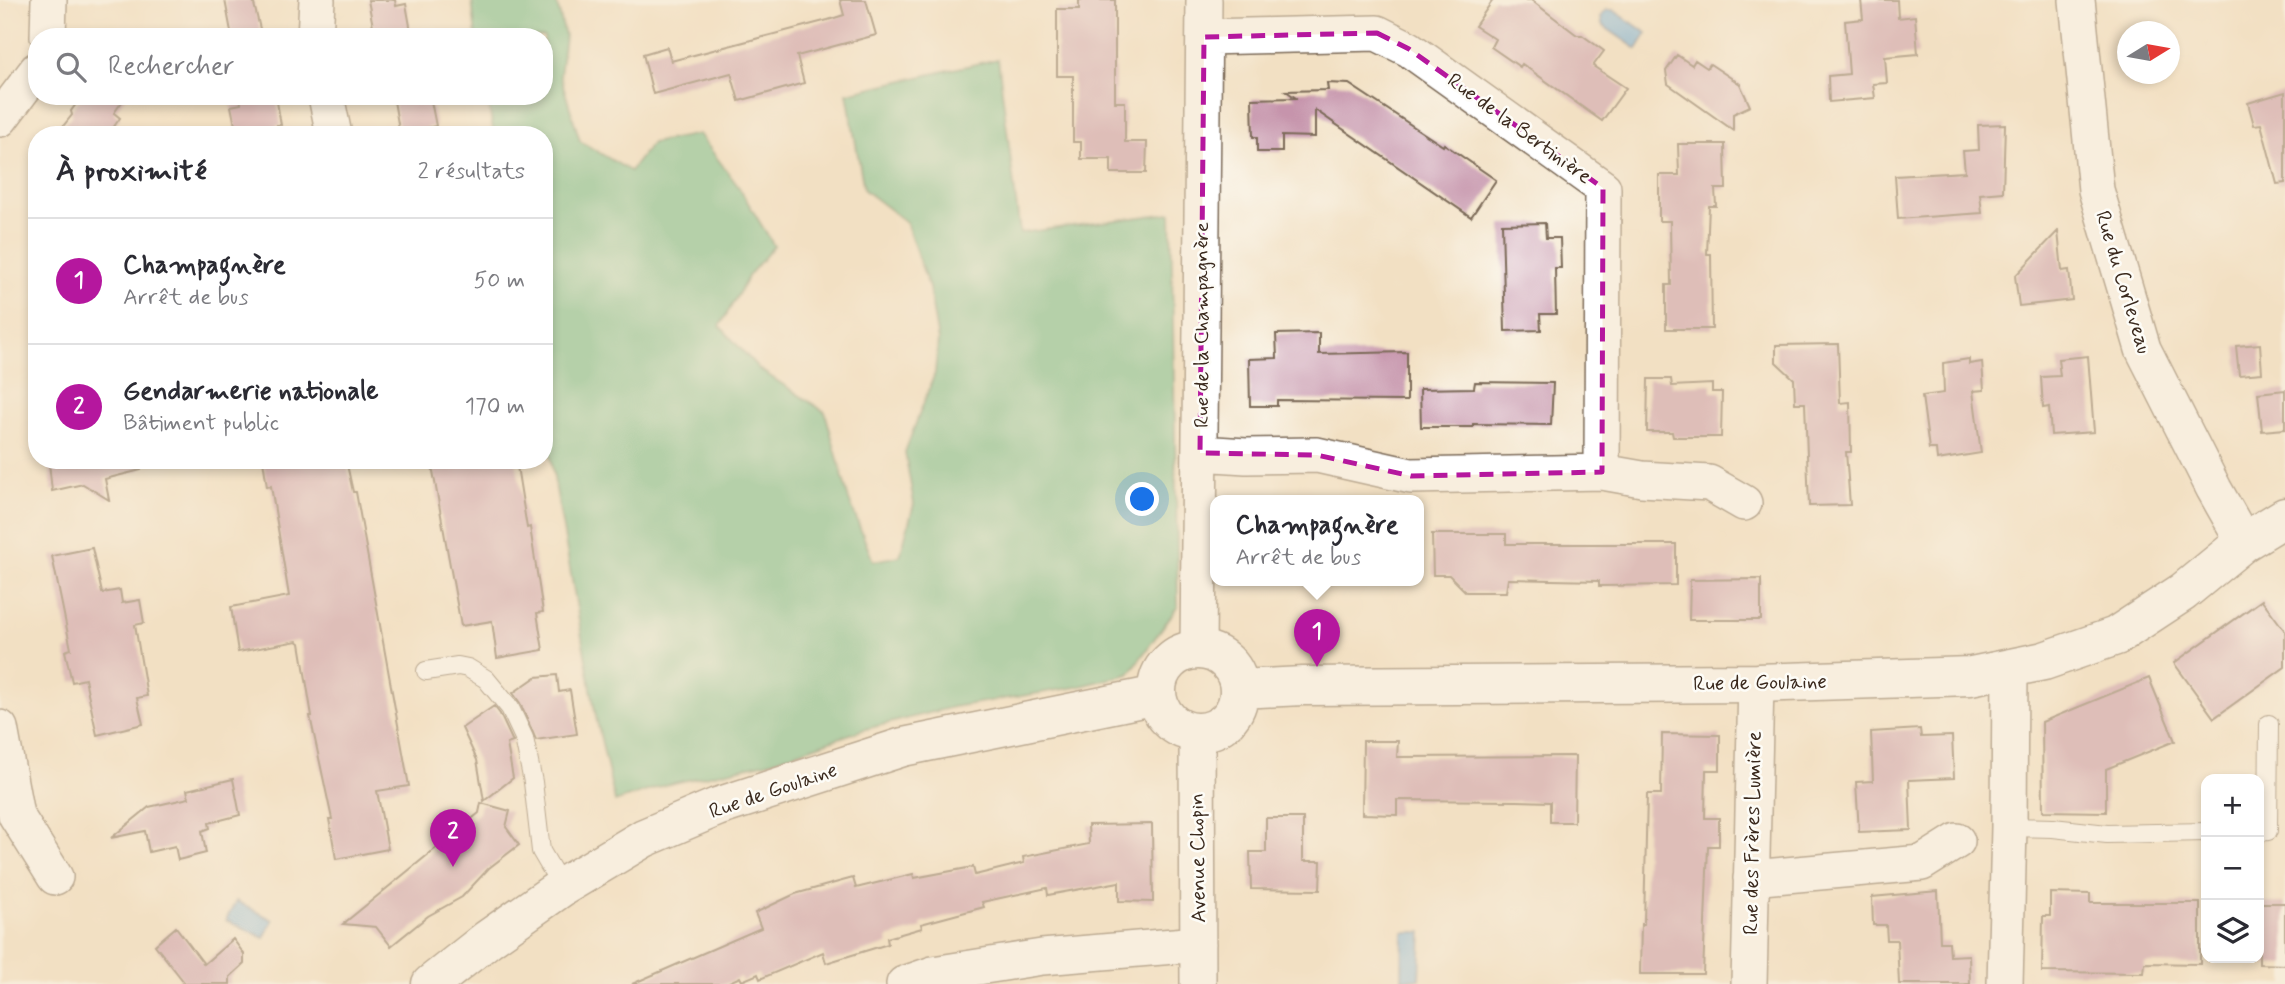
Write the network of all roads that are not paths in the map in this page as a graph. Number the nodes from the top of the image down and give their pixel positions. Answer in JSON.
{"nodes":[{"id":1,"x":49,"y":0,"type":"edge"},
{"id":2,"x":317,"y":0,"type":"edge"},
{"id":3,"x":1204,"y":0,"type":"edge"},
{"id":4,"x":2077,"y":0,"type":"edge"},
{"id":5,"x":48,"y":28,"type":"edge"},
{"id":6,"x":315,"y":28,"type":"edge"},
{"id":7,"x":1204,"y":37,"type":"junction"},
{"id":8,"x":28,"y":82,"type":"edge"},
{"id":9,"x":328,"y":105,"type":"edge"},
{"id":10,"x":0,"y":119,"type":"edge"},
{"id":11,"x":332,"y":126,"type":"edge"},
{"id":12,"x":1200,"y":453,"type":"junction"},
{"id":13,"x":1602,"y":472,"type":"junction"},
{"id":14,"x":1744,"y":503,"type":"dead end"},
{"id":15,"x":2285,"y":517,"type":"edge"},
{"id":16,"x":2244,"y":542,"type":"junction"},
{"id":17,"x":1198,"y":649,"type":"junction"},
{"id":18,"x":2010,"y":668,"type":"junction"},
{"id":19,"x":426,"y":670,"type":"dead end"},
{"id":20,"x":1756,"y":683,"type":"junction"},
{"id":21,"x":1239,"y":689,"type":"junction"},
{"id":22,"x":1157,"y":695,"type":"junction"},
{"id":23,"x":2269,"y":724,"type":"dead end"},
{"id":24,"x":0,"y":728,"type":"edge"},
{"id":25,"x":1197,"y":733,"type":"junction"},
{"id":26,"x":2009,"y":827,"type":"junction"},
{"id":27,"x":2264,"y":831,"type":"edge"},
{"id":28,"x":2201,"y":832,"type":"edge"},
{"id":29,"x":1957,"y":841,"type":"dead end"},
{"id":30,"x":55,"y":877,"type":"dead end"},
{"id":31,"x":1751,"y":878,"type":"junction"},
{"id":32,"x":562,"y":887,"type":"junction"},
{"id":33,"x":1198,"y":944,"type":"junction"},
{"id":34,"x":431,"y":984,"type":"edge"},
{"id":35,"x":904,"y":984,"type":"edge"},
{"id":36,"x":1198,"y":984,"type":"edge"},
{"id":37,"x":1749,"y":984,"type":"edge"},
{"id":38,"x":2005,"y":984,"type":"edge"}],
"edges":[{"from":1,"to":5,"type":"street"},
{"from":2,"to":6,"type":"street"},
{"from":3,"to":7,"type":"street","name":"Rue de la Champagnère"},
{"from":4,"to":16,"type":"street","name":"Rue du Corleveau"},
{"from":7,"to":12,"type":"street","name":"Rue de la Champagnère"},
{"from":7,"to":13,"type":"street","name":"Rue de la Bertinière"},
{"from":8,"to":10,"type":"street"},
{"from":9,"to":11,"type":"street"},
{"from":12,"to":13,"type":"street"},
{"from":12,"to":17,"type":"street","name":"Rue de la Champagnère"},
{"from":13,"to":14,"type":"street"},
{"from":15,"to":16,"type":"street","name":"Rue de Goulaine"},
{"from":16,"to":18,"type":"street","name":"Rue de Goulaine"},
{"from":17,"to":21,"type":"street"},
{"from":17,"to":22,"type":"street"},
{"from":18,"to":20,"type":"street","name":"Rue de Goulaine"},
{"from":18,"to":26,"type":"street"},
{"from":19,"to":32,"type":"lane"},
{"from":20,"to":21,"type":"street","name":"Rue de Goulaine"},
{"from":20,"to":31,"type":"street","name":"Rue des Frères Lumière"},
{"from":21,"to":25,"type":"street"},
{"from":22,"to":25,"type":"street"},
{"from":22,"to":32,"type":"street","name":"Rue de Goulaine"},
{"from":23,"to":27,"type":"lane"},
{"from":24,"to":30,"type":"street"},
{"from":25,"to":33,"type":"street","name":"Avenue Chopin"},
{"from":26,"to":28,"type":"lane"},
{"from":26,"to":38,"type":"street"},
{"from":29,"to":31,"type":"street"},
{"from":31,"to":37,"type":"street","name":"Rue des Frères Lumière"},
{"from":32,"to":34,"type":"street","name":"Rue de Goulaine"},
{"from":33,"to":35,"type":"street"},
{"from":33,"to":36,"type":"street","name":"Avenue Chopin"}]}
